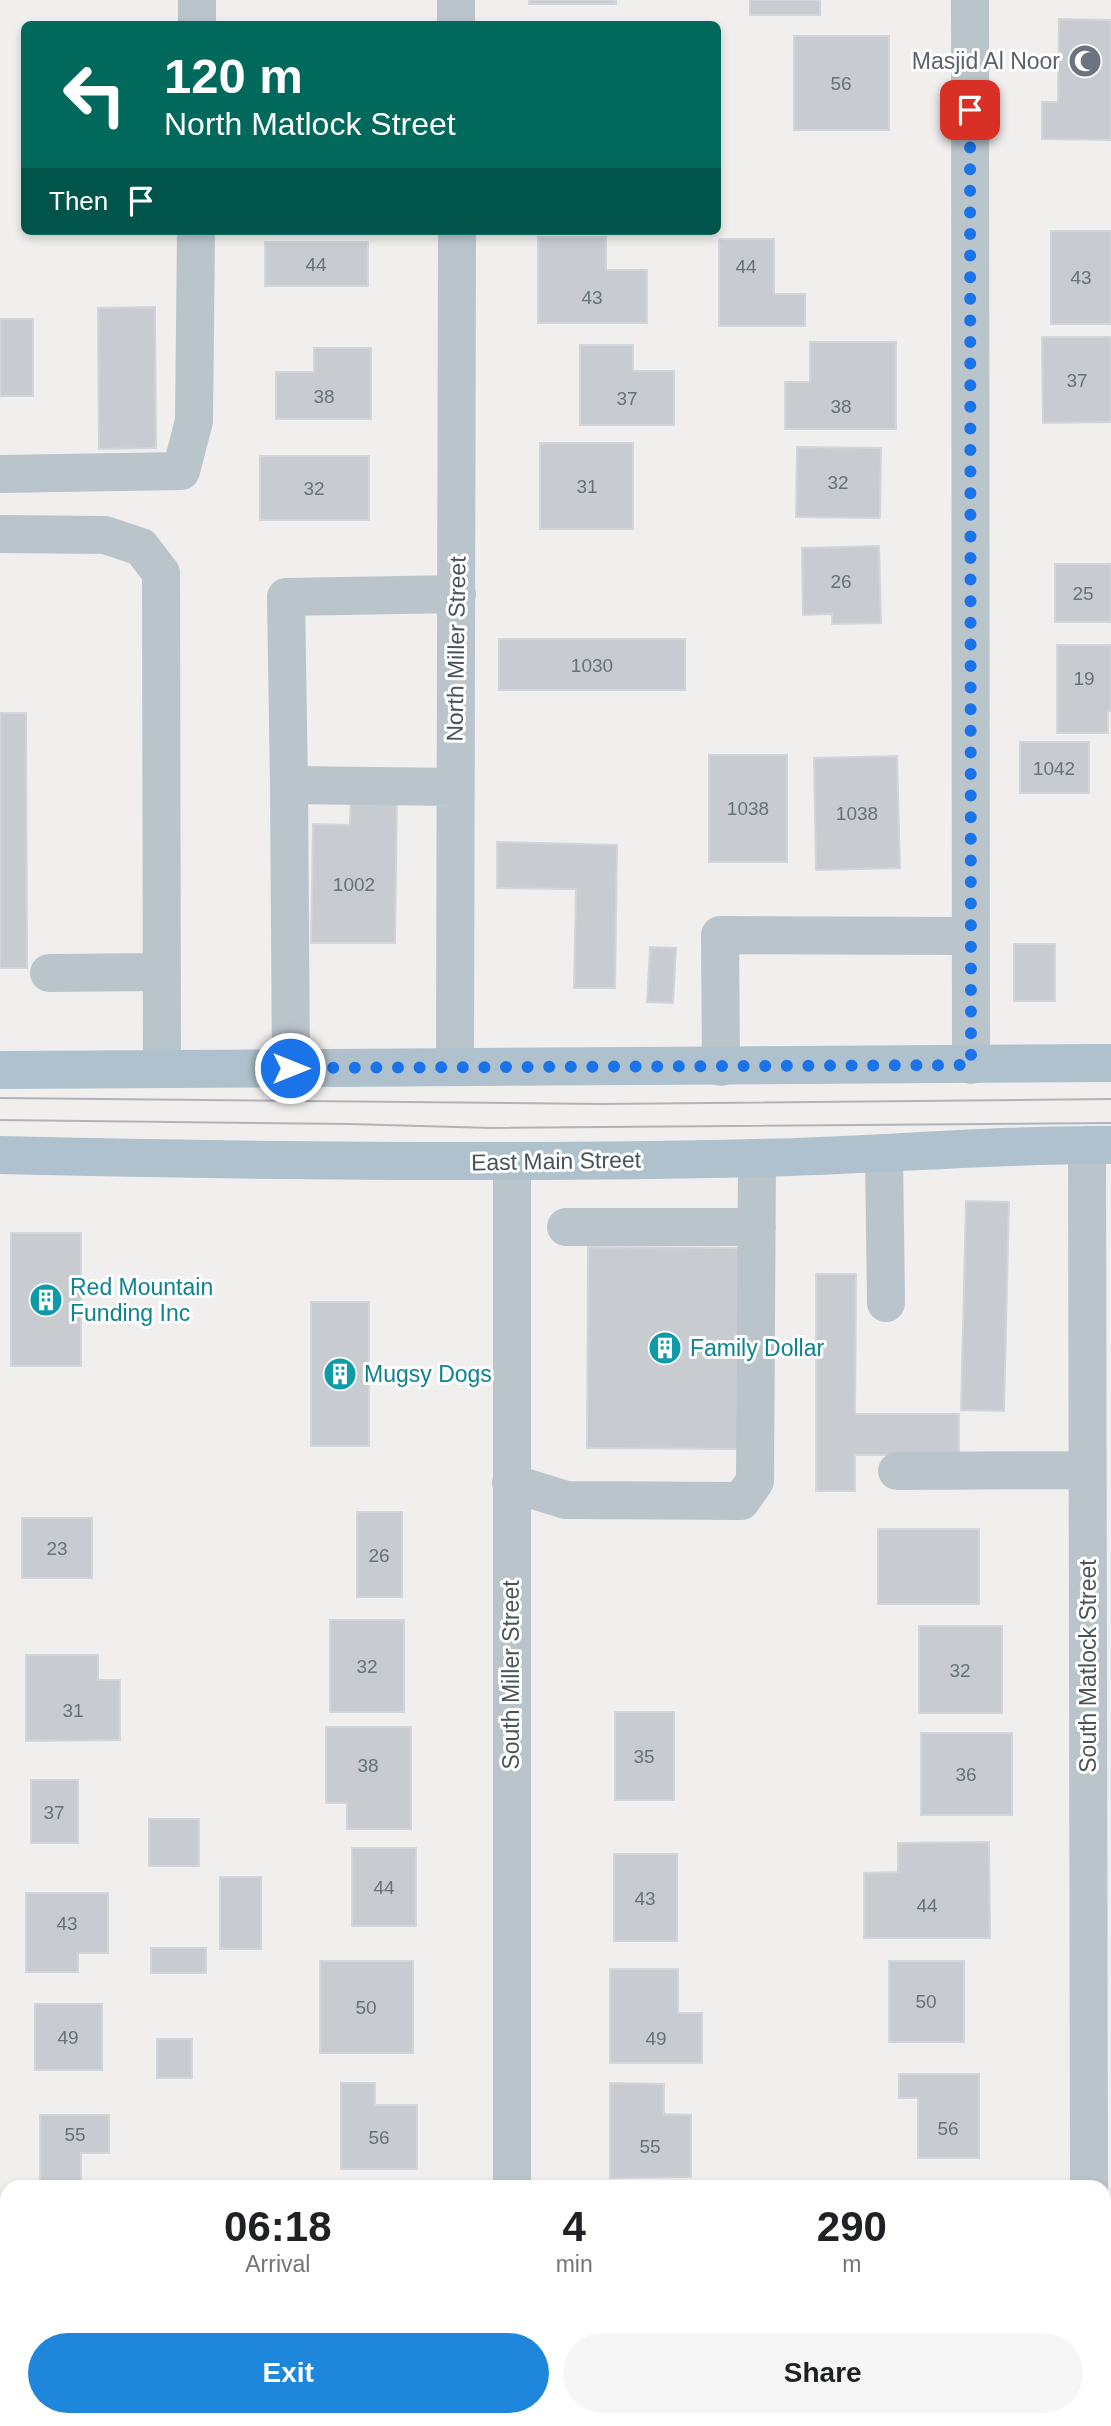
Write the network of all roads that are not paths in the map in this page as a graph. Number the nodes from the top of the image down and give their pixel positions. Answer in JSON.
{"nodes":[{"id":1,"x":197,"y":0,"type":"edge"},
{"id":2,"x":456,"y":0,"type":"edge"},
{"id":3,"x":970,"y":0,"type":"edge"},
{"id":4,"x":197,"y":21,"type":"edge"},
{"id":5,"x":456,"y":21,"type":"edge"},
{"id":6,"x":196,"y":235,"type":"edge"},
{"id":7,"x":457,"y":235,"type":"edge"},
{"id":8,"x":0,"y":474,"type":"edge"},
{"id":9,"x":0,"y":534,"type":"edge"},
{"id":10,"x":457,"y":594,"type":"junction"},
{"id":11,"x":289,"y":785,"type":"junction"},
{"id":12,"x":454,"y":787,"type":"junction"},
{"id":13,"x":970,"y":936,"type":"junction"},
{"id":14,"x":162,"y":972,"type":"junction"},
{"id":15,"x":49,"y":973,"type":"dead end"},
{"id":16,"x":1111,"y":1063,"type":"edge"},
{"id":17,"x":971,"y":1065,"type":"junction"},
{"id":18,"x":454,"y":1067,"type":"junction"},
{"id":19,"x":721,"y":1067,"type":"junction"},
{"id":20,"x":290,"y":1068,"type":"junction"},
{"id":21,"x":162,"y":1069,"type":"junction"},
{"id":22,"x":0,"y":1070,"type":"edge"},
{"id":23,"x":1099,"y":1145,"type":"edge"},
{"id":24,"x":884,"y":1153,"type":"junction"},
{"id":25,"x":0,"y":1155,"type":"edge"},
{"id":26,"x":757,"y":1158,"type":"junction"},
{"id":27,"x":512,"y":1162,"type":"junction"},
{"id":28,"x":566,"y":1227,"type":"dead end"},
{"id":29,"x":757,"y":1227,"type":"junction"},
{"id":30,"x":886,"y":1303,"type":"dead end"},
{"id":31,"x":1087,"y":1470,"type":"junction"},
{"id":32,"x":897,"y":1471,"type":"dead end"},
{"id":33,"x":511,"y":1483,"type":"junction"},
{"id":34,"x":512,"y":2180,"type":"edge"},
{"id":35,"x":1089,"y":2180,"type":"edge"}],
"edges":[{"from":1,"to":4,"type":"street"},
{"from":2,"to":5,"type":"street"},
{"from":3,"to":13,"type":"street"},
{"from":6,"to":8,"type":"street"},
{"from":7,"to":10,"type":"street","name":"North Miller Street"},
{"from":9,"to":14,"type":"street"},
{"from":10,"to":11,"type":"street"},
{"from":10,"to":12,"type":"street","name":"North Miller Street"},
{"from":11,"to":12,"type":"street"},
{"from":11,"to":20,"type":"street"},
{"from":12,"to":18,"type":"street","name":"North Miller Street"},
{"from":13,"to":17,"type":"street"},
{"from":13,"to":19,"type":"street"},
{"from":14,"to":15,"type":"street"},
{"from":14,"to":21,"type":"street"},
{"from":16,"to":17,"type":"main road"},
{"from":17,"to":19,"type":"main road"},
{"from":18,"to":19,"type":"main road"},
{"from":18,"to":20,"type":"main road"},
{"from":20,"to":21,"type":"main road"},
{"from":21,"to":22,"type":"main road"},
{"from":23,"to":24,"type":"main road","name":"East Main Street"},
{"from":23,"to":31,"type":"street","name":"South Matlock Street"},
{"from":24,"to":26,"type":"main road","name":"East Main Street"},
{"from":24,"to":30,"type":"street"},
{"from":25,"to":27,"type":"main road","name":"East Main Street"},
{"from":26,"to":27,"type":"main road","name":"East Main Street"},
{"from":26,"to":29,"type":"street"},
{"from":27,"to":33,"type":"street","name":"South Miller Street"},
{"from":28,"to":29,"type":"street"},
{"from":29,"to":33,"type":"street"},
{"from":31,"to":32,"type":"street"},
{"from":31,"to":35,"type":"street","name":"South Matlock Street"},
{"from":33,"to":34,"type":"street","name":"South Miller Street"}]}
